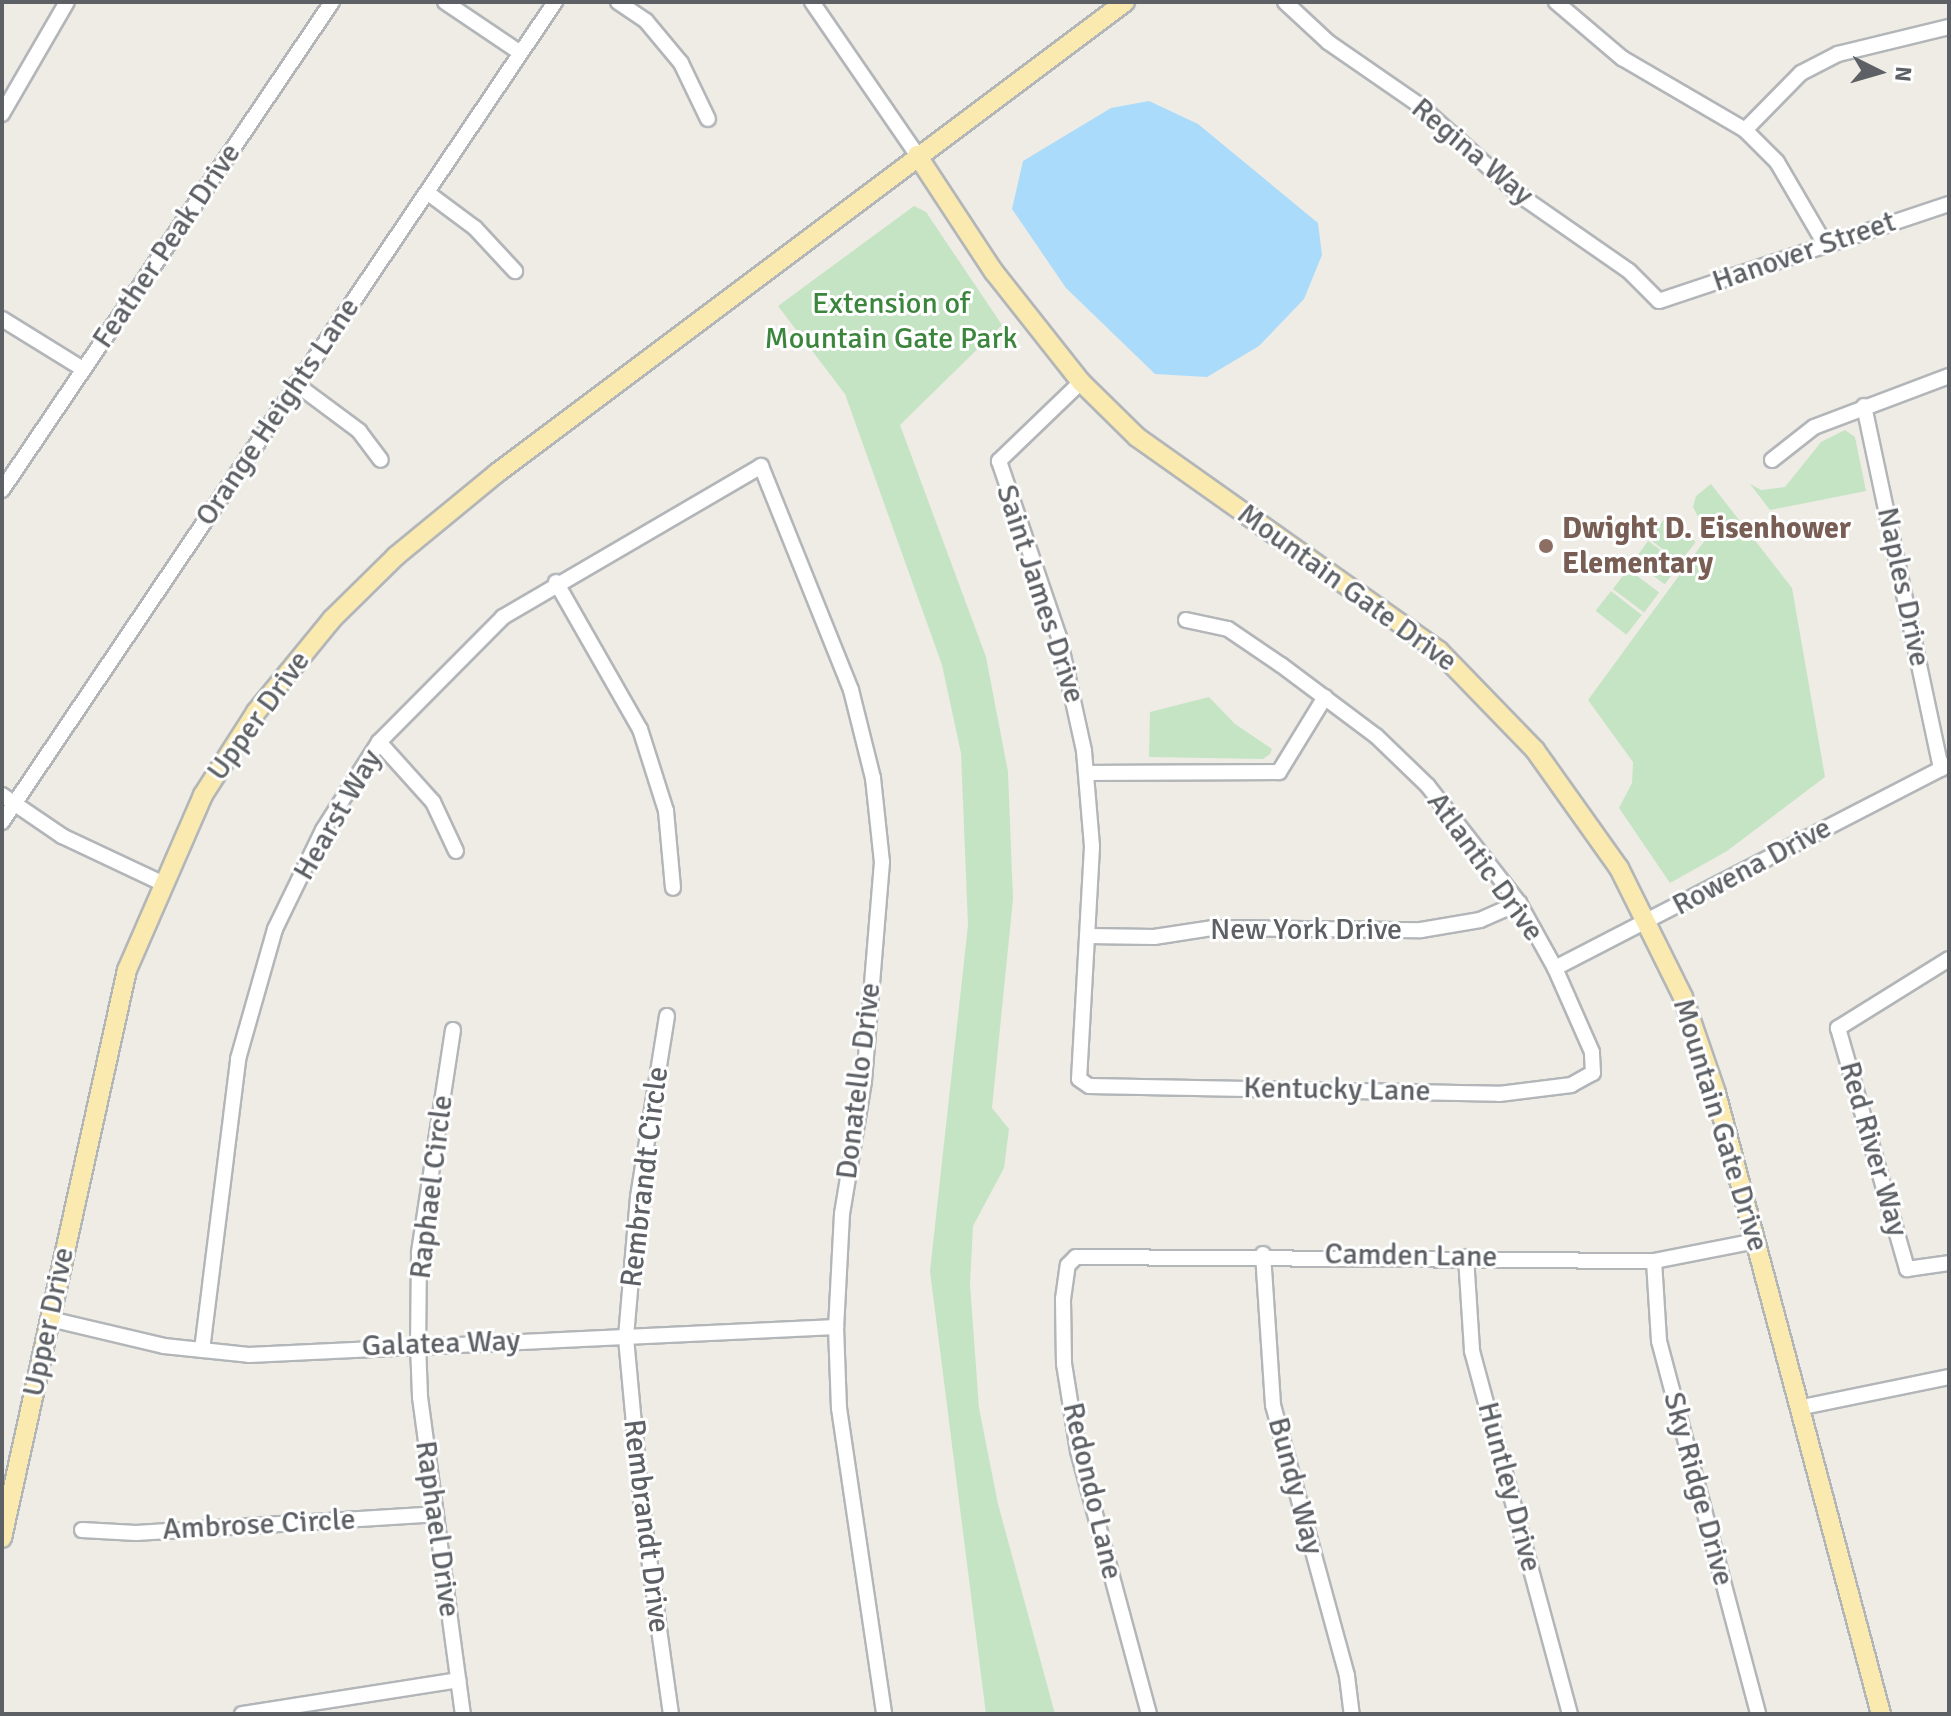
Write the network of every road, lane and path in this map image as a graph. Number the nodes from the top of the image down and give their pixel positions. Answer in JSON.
{"nodes":[{"id":1,"x":67,"y":2,"type":"edge"},
{"id":2,"x":332,"y":2,"type":"edge"},
{"id":3,"x":445,"y":2,"type":"edge"},
{"id":4,"x":555,"y":2,"type":"edge"},
{"id":5,"x":618,"y":2,"type":"edge"},
{"id":6,"x":812,"y":2,"type":"edge"},
{"id":7,"x":1125,"y":2,"type":"edge"},
{"id":8,"x":1285,"y":2,"type":"edge"},
{"id":9,"x":1556,"y":2,"type":"edge"},
{"id":10,"x":1949,"y":27,"type":"edge"},
{"id":11,"x":519,"y":52,"type":"junction"},
{"id":12,"x":2,"y":114,"type":"edge"},
{"id":13,"x":708,"y":119,"type":"dead end"},
{"id":14,"x":1745,"y":130,"type":"junction"},
{"id":15,"x":917,"y":155,"type":"junction"},
{"id":16,"x":428,"y":193,"type":"junction"},
{"id":17,"x":1949,"y":204,"type":"edge"},
{"id":18,"x":1825,"y":244,"type":"junction"},
{"id":19,"x":515,"y":271,"type":"dead end"},
{"id":20,"x":1659,"y":301,"type":"joint"},
{"id":21,"x":2,"y":319,"type":"edge"},
{"id":22,"x":83,"y":369,"type":"junction"},
{"id":23,"x":1949,"y":376,"type":"edge"},
{"id":24,"x":1081,"y":382,"type":"junction"},
{"id":25,"x":296,"y":384,"type":"junction"},
{"id":26,"x":1864,"y":406,"type":"junction"},
{"id":27,"x":381,"y":460,"type":"dead end"},
{"id":28,"x":1772,"y":460,"type":"dead end"},
{"id":29,"x":761,"y":466,"type":"joint"},
{"id":30,"x":2,"y":490,"type":"edge"},
{"id":31,"x":556,"y":582,"type":"junction"},
{"id":32,"x":1186,"y":620,"type":"dead end"},
{"id":33,"x":1325,"y":697,"type":"junction"},
{"id":34,"x":379,"y":742,"type":"junction"},
{"id":35,"x":1945,"y":767,"type":"edge"},
{"id":36,"x":1087,"y":773,"type":"junction"},
{"id":37,"x":8,"y":799,"type":"edge"},
{"id":38,"x":2,"y":822,"type":"edge"},
{"id":39,"x":456,"y":851,"type":"dead end"},
{"id":40,"x":162,"y":883,"type":"junction"},
{"id":41,"x":673,"y":888,"type":"dead end"},
{"id":42,"x":1519,"y":903,"type":"junction"},
{"id":43,"x":1649,"y":921,"type":"junction"},
{"id":44,"x":1089,"y":936,"type":"junction"},
{"id":45,"x":1949,"y":959,"type":"edge"},
{"id":46,"x":1555,"y":968,"type":"junction"},
{"id":47,"x":667,"y":1016,"type":"dead end"},
{"id":48,"x":453,"y":1030,"type":"dead end"},
{"id":49,"x":1593,"y":1073,"type":"joint"},
{"id":50,"x":1079,"y":1079,"type":"joint"},
{"id":51,"x":1756,"y":1241,"type":"junction"},
{"id":52,"x":1263,"y":1254,"type":"junction"},
{"id":53,"x":1466,"y":1257,"type":"junction"},
{"id":54,"x":1654,"y":1261,"type":"junction"},
{"id":55,"x":1949,"y":1263,"type":"edge"},
{"id":56,"x":1068,"y":1265,"type":"joint"},
{"id":57,"x":50,"y":1319,"type":"junction"},
{"id":58,"x":836,"y":1327,"type":"junction"},
{"id":59,"x":626,"y":1338,"type":"junction"},
{"id":60,"x":418,"y":1344,"type":"junction"},
{"id":61,"x":202,"y":1350,"type":"junction"},
{"id":62,"x":1949,"y":1377,"type":"edge"},
{"id":63,"x":1798,"y":1408,"type":"junction"},
{"id":64,"x":435,"y":1514,"type":"junction"},
{"id":65,"x":82,"y":1530,"type":"dead end"},
{"id":66,"x":2,"y":1538,"type":"edge"},
{"id":67,"x":458,"y":1680,"type":"junction"},
{"id":68,"x":242,"y":1714,"type":"edge"},
{"id":69,"x":463,"y":1714,"type":"edge"},
{"id":70,"x":671,"y":1714,"type":"edge"},
{"id":71,"x":884,"y":1714,"type":"edge"},
{"id":72,"x":1149,"y":1714,"type":"edge"},
{"id":73,"x":1352,"y":1714,"type":"edge"},
{"id":74,"x":1570,"y":1714,"type":"edge"},
{"id":75,"x":1758,"y":1714,"type":"edge"},
{"id":76,"x":1881,"y":1714,"type":"edge"}],
"edges":[{"from":1,"to":12,"type":"street"},
{"from":2,"to":22,"type":"street","name":"Feather Peak Drive"},
{"from":3,"to":11,"type":"street"},
{"from":4,"to":11,"type":"street","name":"Orange Heights Lane"},
{"from":5,"to":13,"type":"street"},
{"from":6,"to":15,"type":"street","name":"Mountain Gate Drive"},
{"from":7,"to":15,"type":"main road","name":"Upper Drive"},
{"from":8,"to":20,"type":"street","name":"Regina Way"},
{"from":9,"to":14,"type":"street"},
{"from":10,"to":14,"type":"street"},
{"from":11,"to":16,"type":"street","name":"Orange Heights Lane"},
{"from":14,"to":18,"type":"street"},
{"from":15,"to":24,"type":"main road","name":"Mountain Gate Drive"},
{"from":15,"to":40,"type":"main road","name":"Upper Drive"},
{"from":16,"to":19,"type":"street"},
{"from":16,"to":25,"type":"street","name":"Orange Heights Lane"},
{"from":17,"to":18,"type":"street","name":"Hanover Street"},
{"from":18,"to":20,"type":"street","name":"Hanover Street"},
{"from":21,"to":22,"type":"street"},
{"from":22,"to":30,"type":"street","name":"Feather Peak Drive"},
{"from":23,"to":26,"type":"street"},
{"from":24,"to":36,"type":"street","name":"Saint James Drive"},
{"from":24,"to":43,"type":"main road","name":"Mountain Gate Drive"},
{"from":25,"to":27,"type":"street"},
{"from":25,"to":37,"type":"street","name":"Orange Heights Lane"},
{"from":26,"to":28,"type":"street"},
{"from":26,"to":35,"type":"street","name":"Naples Drive"},
{"from":29,"to":31,"type":"street","name":"Hearst Way"},
{"from":29,"to":58,"type":"street","name":"Donatello Drive"},
{"from":31,"to":34,"type":"street","name":"Hearst Way"},
{"from":31,"to":41,"type":"street"},
{"from":32,"to":33,"type":"street","name":"Atlantic Drive"},
{"from":33,"to":36,"type":"street"},
{"from":33,"to":42,"type":"street","name":"Atlantic Drive"},
{"from":34,"to":39,"type":"street"},
{"from":34,"to":61,"type":"street","name":"Hearst Way"},
{"from":35,"to":43,"type":"street","name":"Rowena Drive"},
{"from":36,"to":44,"type":"street","name":"Saint James Drive"},
{"from":37,"to":38,"type":"street","name":"Orange Heights Lane"},
{"from":37,"to":40,"type":"street"},
{"from":40,"to":57,"type":"main road","name":"Upper Drive"},
{"from":42,"to":44,"type":"street","name":"New York Drive"},
{"from":42,"to":46,"type":"street","name":"Atlantic Drive"},
{"from":43,"to":46,"type":"street","name":"Rowena Drive"},
{"from":43,"to":51,"type":"main road","name":"Mountain Gate Drive"},
{"from":44,"to":50,"type":"street","name":"Saint James Drive"},
{"from":45,"to":55,"type":"street","name":"Red River Way"},
{"from":46,"to":49,"type":"street","name":"Atlantic Drive"},
{"from":47,"to":59,"type":"street","name":"Rembrandt Circle"},
{"from":48,"to":60,"type":"street","name":"Raphael Circle"},
{"from":49,"to":50,"type":"street","name":"Kentucky Lane"},
{"from":51,"to":54,"type":"street","name":"Camden Lane"},
{"from":51,"to":63,"type":"main road","name":"Mountain Gate Drive"},
{"from":52,"to":53,"type":"street","name":"Camden Lane"},
{"from":52,"to":56,"type":"street","name":"Camden Lane"},
{"from":52,"to":73,"type":"street","name":"Bundy Way"},
{"from":53,"to":54,"type":"street","name":"Camden Lane"},
{"from":53,"to":74,"type":"street","name":"Huntley Drive"},
{"from":54,"to":75,"type":"street","name":"Sky Ridge Drive"},
{"from":56,"to":72,"type":"street","name":"Redondo Lane"},
{"from":57,"to":61,"type":"street","name":"Galatea Way"},
{"from":57,"to":66,"type":"main road","name":"Upper Drive"},
{"from":58,"to":59,"type":"street","name":"Galatea Way"},
{"from":58,"to":71,"type":"street","name":"Donatello Drive"},
{"from":59,"to":60,"type":"street","name":"Galatea Way"},
{"from":59,"to":70,"type":"street","name":"Rembrandt Drive"},
{"from":60,"to":61,"type":"street","name":"Galatea Way"},
{"from":60,"to":64,"type":"street","name":"Raphael Drive"},
{"from":62,"to":63,"type":"street"},
{"from":63,"to":76,"type":"main road","name":"Mountain Gate Drive"},
{"from":64,"to":65,"type":"street","name":"Ambrose Circle"},
{"from":64,"to":67,"type":"street","name":"Raphael Drive"},
{"from":67,"to":68,"type":"street"},
{"from":67,"to":69,"type":"street","name":"Raphael Drive"}]}
